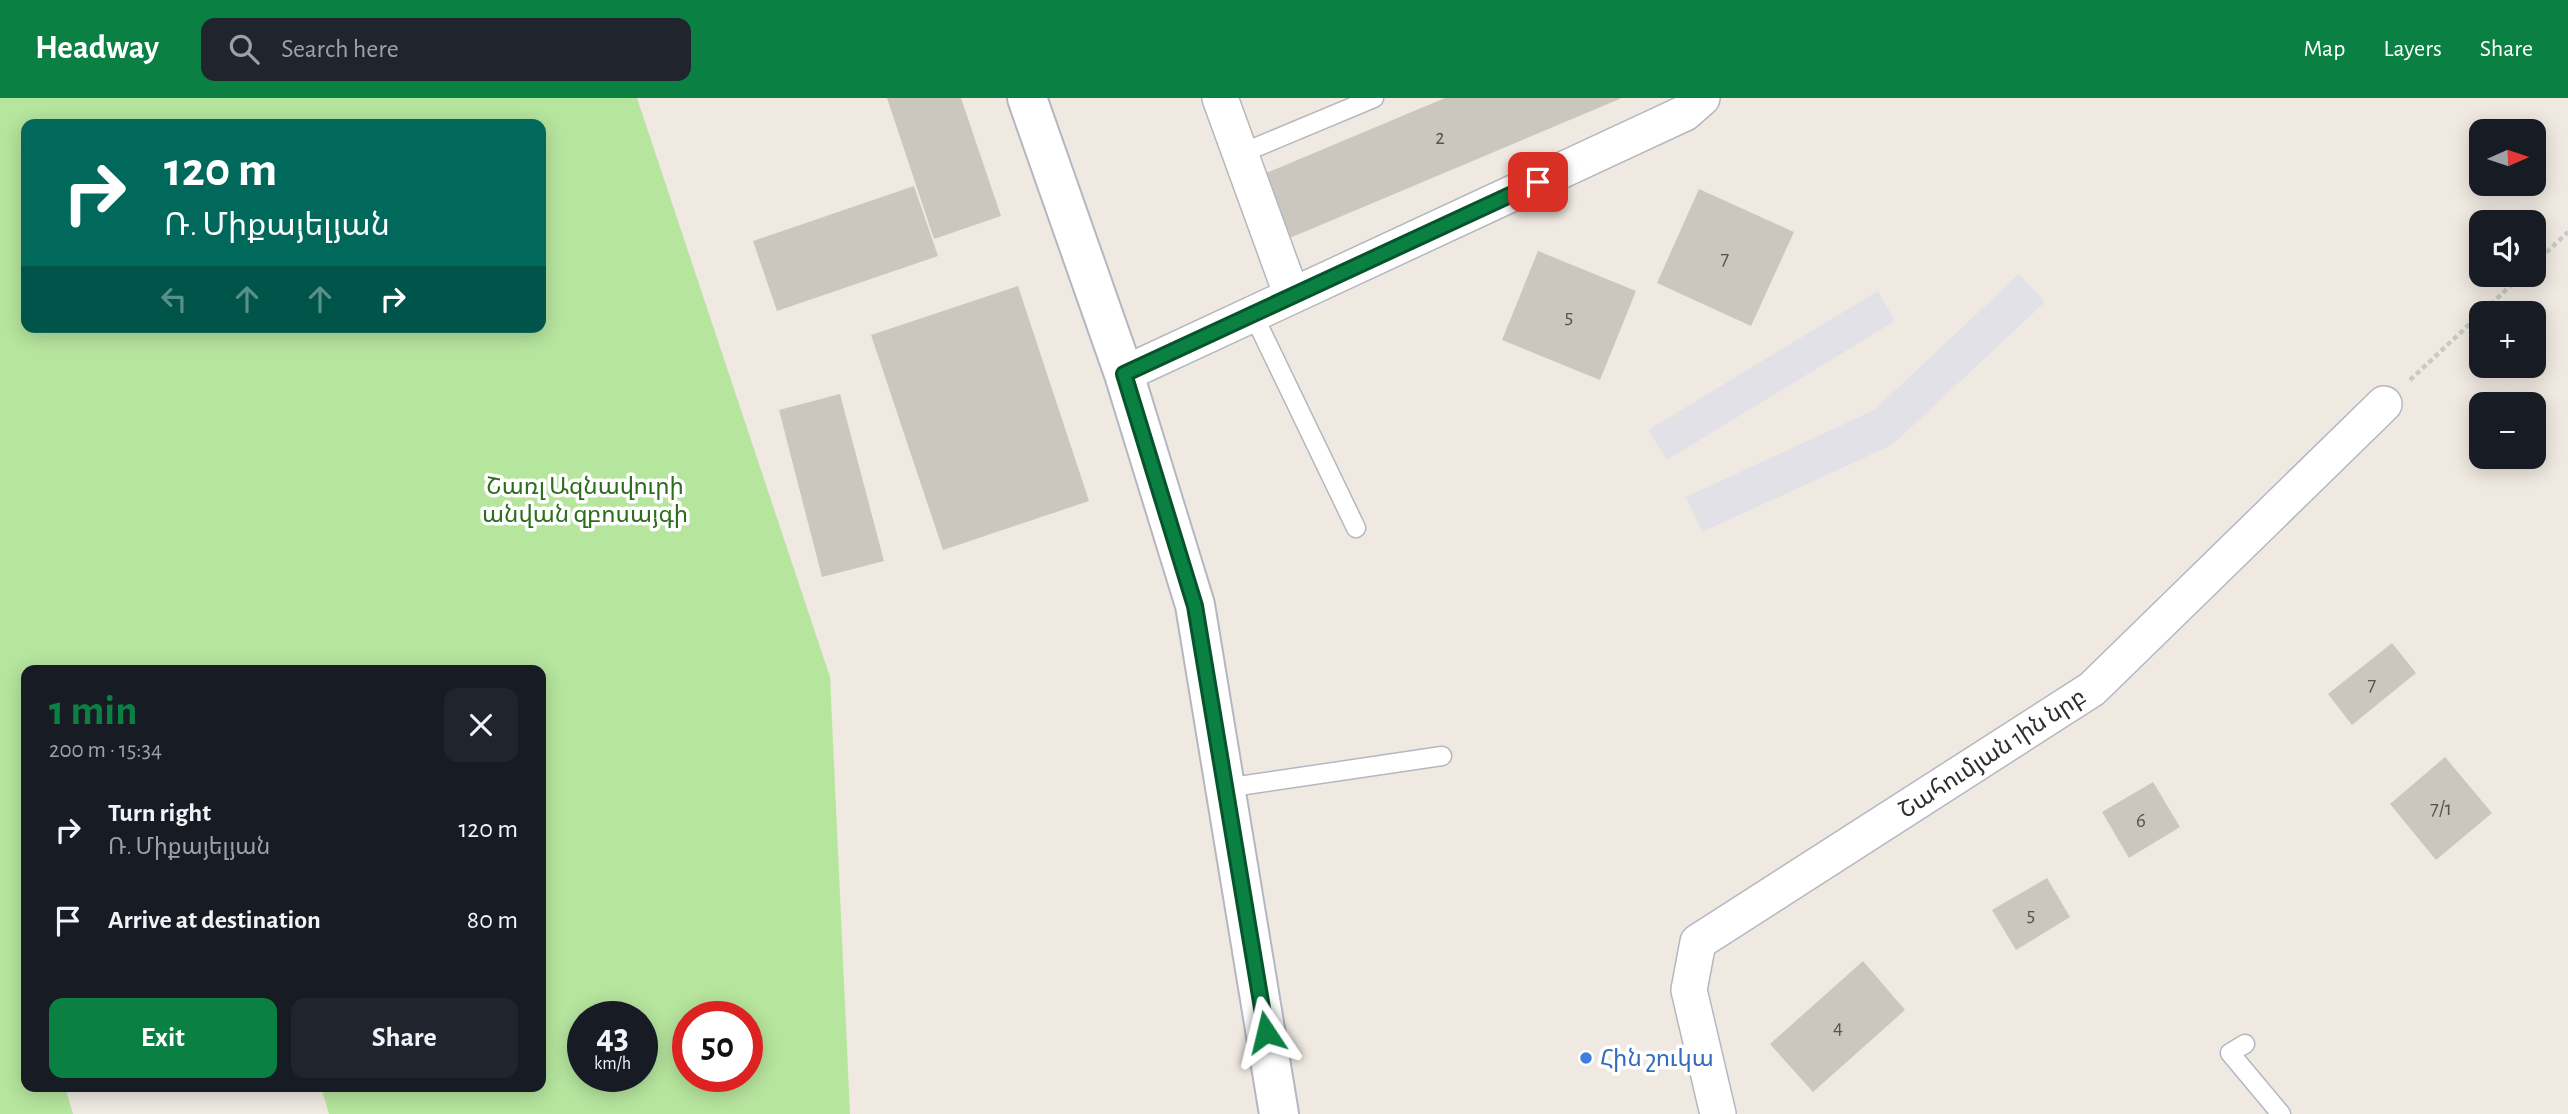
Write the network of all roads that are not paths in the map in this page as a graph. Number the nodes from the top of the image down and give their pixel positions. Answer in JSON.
{"nodes":[{"id":1,"x":1027,"y":98,"type":"edge"},
{"id":2,"x":1220,"y":98,"type":"edge"},
{"id":3,"x":1374,"y":98,"type":"edge"},
{"id":4,"x":1689,"y":103,"type":"edge"},
{"id":5,"x":1240,"y":154,"type":"junction"},
{"id":6,"x":1292,"y":296,"type":"junction"},
{"id":7,"x":1253,"y":314,"type":"junction"},
{"id":8,"x":1124,"y":374,"type":"junction"},
{"id":9,"x":2384,"y":404,"type":"road end"},
{"id":10,"x":1356,"y":528,"type":"dead end"},
{"id":11,"x":1442,"y":756,"type":"dead end"},
{"id":12,"x":1225,"y":788,"type":"junction"},
{"id":13,"x":2245,"y":1044,"type":"dead end"},
{"id":14,"x":1279,"y":1114,"type":"edge"},
{"id":15,"x":1718,"y":1114,"type":"edge"},
{"id":16,"x":2281,"y":1114,"type":"edge"}],
"edges":[{"from":1,"to":8,"type":"main road"},
{"from":2,"to":5,"type":"street"},
{"from":3,"to":5,"type":"lane"},
{"from":4,"to":6,"type":"street"},
{"from":5,"to":6,"type":"street"},
{"from":6,"to":7,"type":"street"},
{"from":7,"to":8,"type":"street"},
{"from":7,"to":10,"type":"lane"},
{"from":8,"to":12,"type":"main road"},
{"from":9,"to":15,"type":"street","name":"Շահումյան 1ին նրբ"},
{"from":11,"to":12,"type":"lane"},
{"from":12,"to":14,"type":"main road"},
{"from":13,"to":16,"type":"lane"}]}
